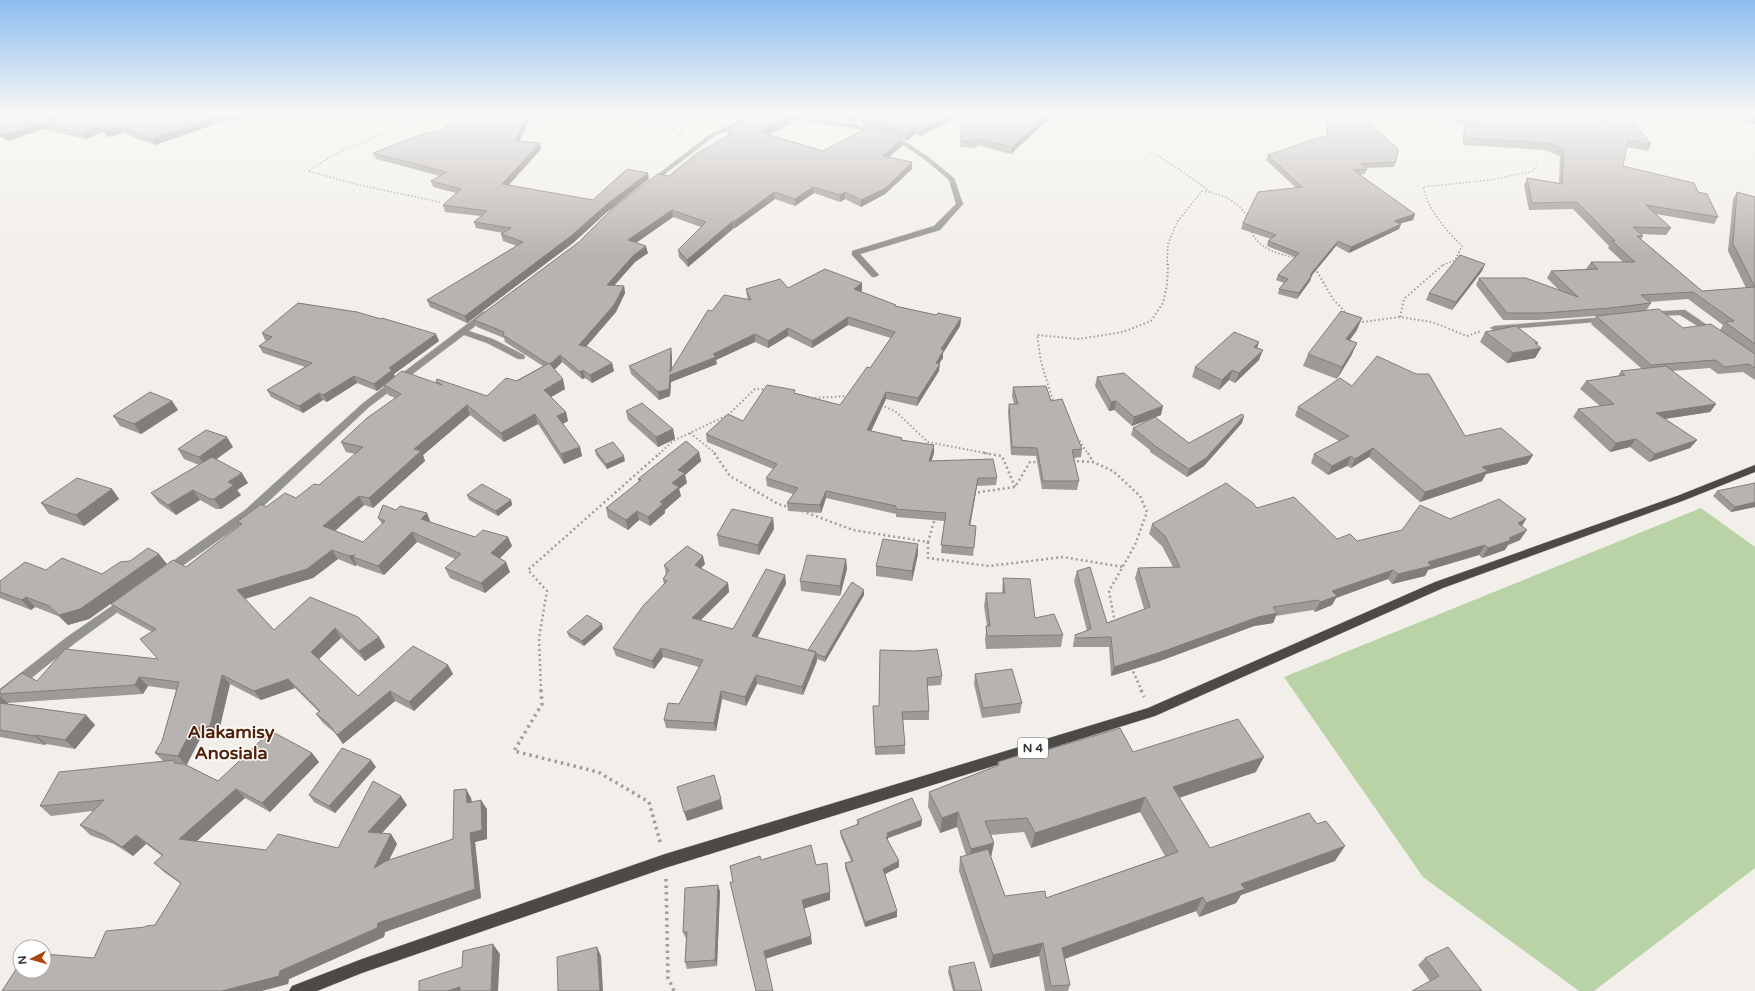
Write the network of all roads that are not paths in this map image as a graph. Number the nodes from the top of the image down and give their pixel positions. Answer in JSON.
{"nodes":[{"id":1,"x":677,"y":162,"type":"edge"},
{"id":2,"x":931,"y":162,"type":"edge"},
{"id":3,"x":641,"y":190,"type":"edge"},
{"id":4,"x":875,"y":275,"type":"dead end"},
{"id":5,"x":493,"y":309,"type":"edge"},
{"id":6,"x":1643,"y":314,"type":"edge"},
{"id":7,"x":1613,"y":318,"type":"edge"},
{"id":8,"x":1494,"y":328,"type":"road end"},
{"id":9,"x":463,"y":332,"type":"junction"},
{"id":10,"x":1720,"y":336,"type":"edge"},
{"id":11,"x":521,"y":357,"type":"dead end"},
{"id":12,"x":1755,"y":468,"type":"edge"},
{"id":13,"x":160,"y":576,"type":"edge"},
{"id":14,"x":134,"y":594,"type":"edge"},
{"id":15,"x":0,"y":696,"type":"edge"},
{"id":16,"x":297,"y":991,"type":"edge"}],
"edges":[{"from":1,"to":3,"type":"street"},
{"from":2,"to":4,"type":"street"},
{"from":5,"to":9,"type":"street"},
{"from":6,"to":10,"type":"street"},
{"from":7,"to":8,"type":"street"},
{"from":9,"to":11,"type":"street"},
{"from":9,"to":13,"type":"street"},
{"from":12,"to":16,"type":"main road","number":"N 4"},
{"from":14,"to":15,"type":"street"}]}
